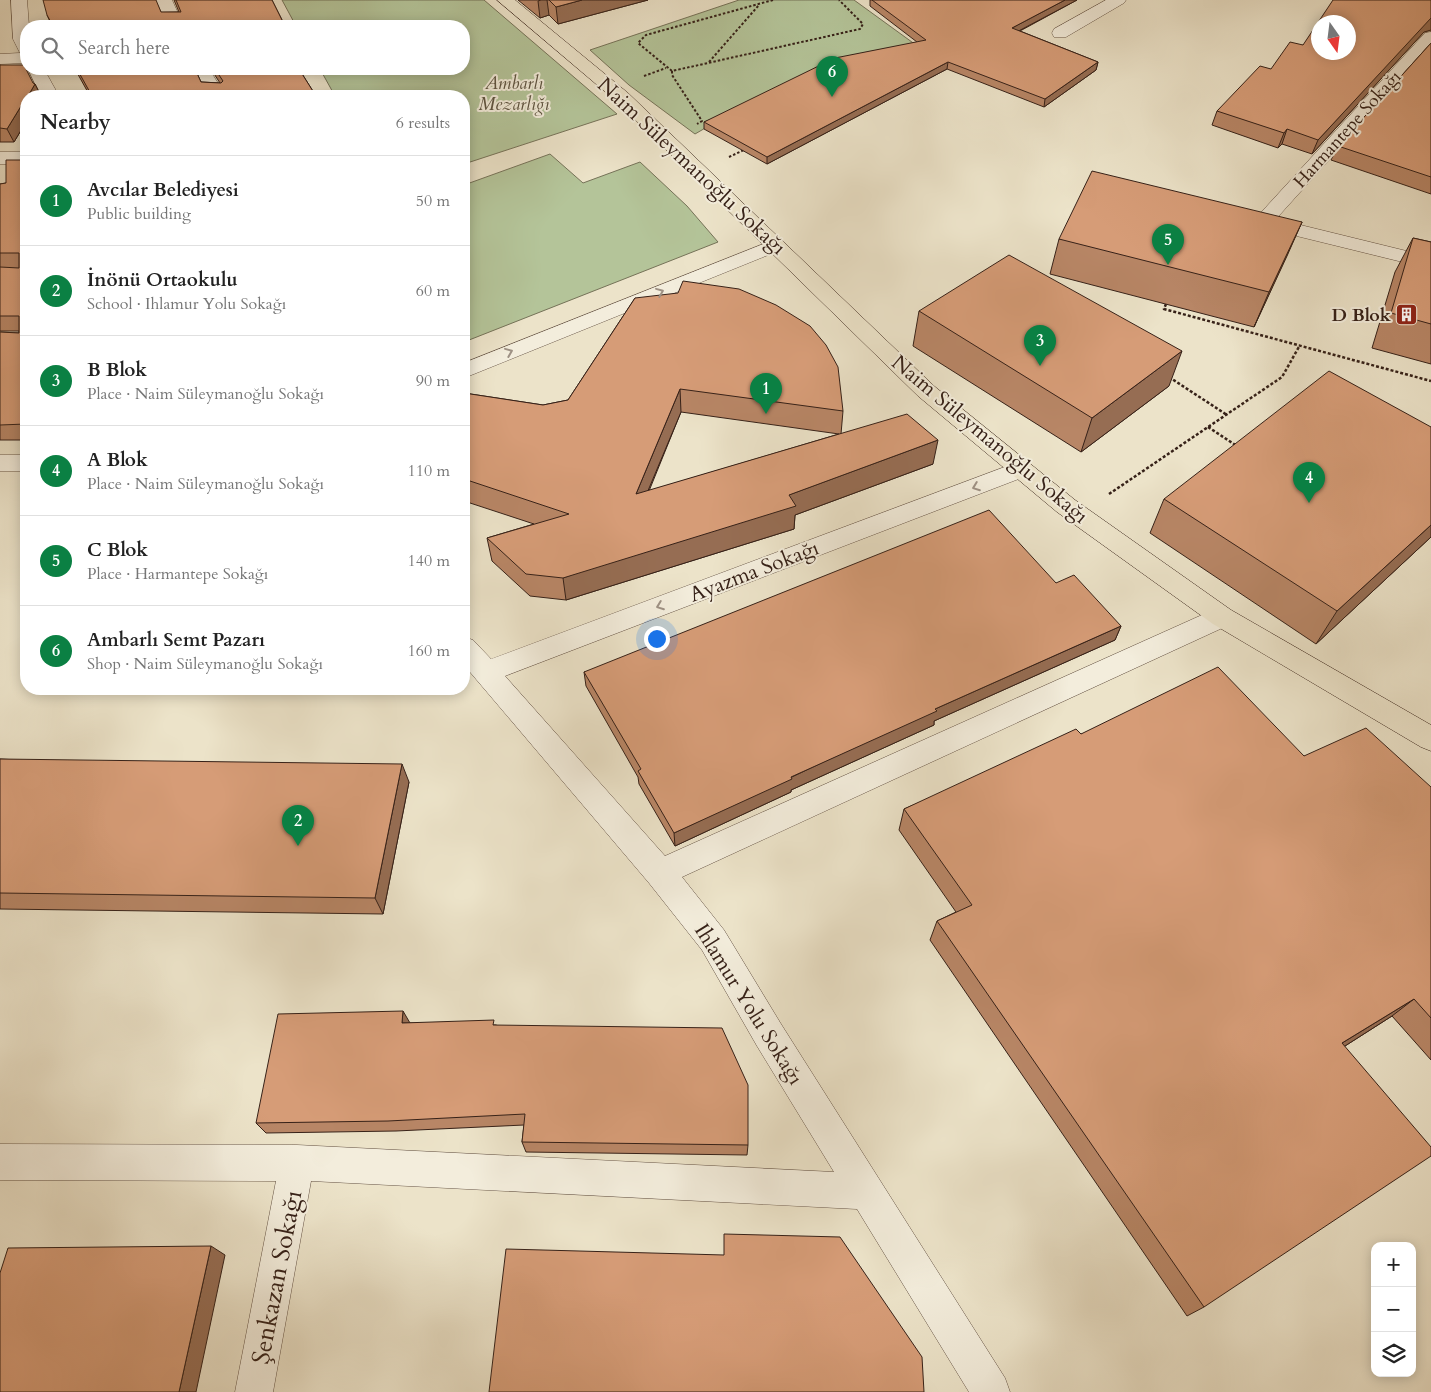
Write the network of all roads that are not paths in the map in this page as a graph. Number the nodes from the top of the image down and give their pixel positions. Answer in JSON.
{"nodes":[{"id":1,"x":19,"y":0,"type":"edge"},
{"id":2,"x":164,"y":0,"type":"edge"},
{"id":3,"x":505,"y":0,"type":"edge"},
{"id":4,"x":1118,"y":0,"type":"edge"},
{"id":5,"x":20,"y":20,"type":"edge"},
{"id":6,"x":173,"y":20,"type":"edge"},
{"id":7,"x":1060,"y":32,"type":"dead end"},
{"id":8,"x":1431,"y":37,"type":"edge"},
{"id":9,"x":0,"y":58,"type":"edge"},
{"id":10,"x":20,"y":58,"type":"edge"},
{"id":11,"x":39,"y":75,"type":"edge"},
{"id":12,"x":205,"y":75,"type":"edge"},
{"id":13,"x":47,"y":90,"type":"edge"},
{"id":14,"x":213,"y":90,"type":"edge"},
{"id":15,"x":0,"y":158,"type":"edge"},
{"id":16,"x":20,"y":158,"type":"edge"},
{"id":17,"x":776,"y":245,"type":"junction"},
{"id":18,"x":1431,"y":263,"type":"edge"},
{"id":19,"x":470,"y":369,"type":"edge"},
{"id":20,"x":20,"y":463,"type":"edge"},
{"id":21,"x":1,"y":465,"type":"edge"},
{"id":22,"x":1022,"y":469,"type":"junction"},
{"id":23,"x":1222,"y":617,"type":"junction"},
{"id":24,"x":470,"y":654,"type":"edge"},
{"id":25,"x":486,"y":672,"type":"junction"},
{"id":26,"x":1431,"y":739,"type":"edge"},
{"id":27,"x":660,"y":873,"type":"junction"},
{"id":28,"x":0,"y":1162,"type":"edge"},
{"id":29,"x":297,"y":1163,"type":"junction"},
{"id":30,"x":868,"y":1192,"type":"junction"},
{"id":31,"x":254,"y":1392,"type":"edge"},
{"id":32,"x":991,"y":1392,"type":"edge"}],
"edges":[{"from":1,"to":5,"type":"street"},
{"from":2,"to":6,"type":"street"},
{"from":3,"to":17,"type":"main road","name":"Naim Süleymanoğlu Sokağı"},
{"from":4,"to":7,"type":"street"},
{"from":8,"to":18,"type":"street","name":"Harmantepe Sokağı"},
{"from":9,"to":10,"type":"street"},
{"from":11,"to":13,"type":"street"},
{"from":12,"to":14,"type":"street"},
{"from":15,"to":16,"type":"street"},
{"from":19,"to":17,"type":"street","one_way":true},
{"from":17,"to":22,"type":"main road","name":"Naim Süleymanoğlu Sokağı"},
{"from":20,"to":21,"type":"street"},
{"from":22,"to":23,"type":"main road","name":"Naim Süleymanoğlu Sokağı"},
{"from":22,"to":25,"type":"street","name":"Ayazma Sokağı","one_way":true},
{"from":23,"to":26,"type":"main road","name":"Naim Süleymanoğlu Sokağı"},
{"from":23,"to":27,"type":"street"},
{"from":24,"to":25,"type":"street","name":"Ihlamur Yolu Sokağı"},
{"from":25,"to":27,"type":"street","name":"Ihlamur Yolu Sokağı"},
{"from":27,"to":30,"type":"street","name":"Ihlamur Yolu Sokağı"},
{"from":28,"to":29,"type":"street"},
{"from":29,"to":30,"type":"street"},
{"from":29,"to":31,"type":"street","name":"Şenkazan Sokağı"},
{"from":30,"to":32,"type":"street","name":"Ihlamur Yolu Sokağı"}]}
